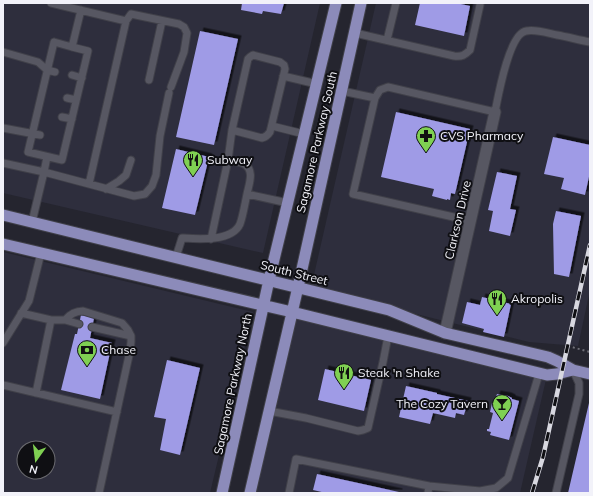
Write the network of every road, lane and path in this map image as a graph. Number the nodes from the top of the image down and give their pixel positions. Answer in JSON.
{"nodes":[{"id":1,"x":51,"y":3,"type":"edge"},
{"id":2,"x":336,"y":3,"type":"edge"},
{"id":3,"x":361,"y":3,"type":"edge"},
{"id":4,"x":396,"y":3,"type":"edge"},
{"id":5,"x":480,"y":3,"type":"edge"},
{"id":6,"x":81,"y":10,"type":"junction"},
{"id":7,"x":126,"y":21,"type":"junction"},
{"id":8,"x":162,"y":21,"type":"junction"},
{"id":9,"x":355,"y":33,"type":"junction"},
{"id":10,"x":387,"y":40,"type":"junction"},
{"id":11,"x":590,"y":42,"type":"edge"},
{"id":12,"x":72,"y":47,"type":"junction"},
{"id":13,"x":3,"y":52,"type":"edge"},
{"id":14,"x":47,"y":70,"type":"junction"},
{"id":15,"x":55,"y":72,"type":"dead end"},
{"id":16,"x":72,"y":75,"type":"dead end"},
{"id":17,"x":283,"y":76,"type":"junction"},
{"id":18,"x":82,"y":78,"type":"junction"},
{"id":19,"x":149,"y":80,"type":"dead end"},
{"id":20,"x":316,"y":84,"type":"junction"},
{"id":21,"x":342,"y":91,"type":"junction"},
{"id":22,"x":67,"y":98,"type":"dead end"},
{"id":23,"x":375,"y":98,"type":"junction"},
{"id":24,"x":76,"y":100,"type":"junction"},
{"id":25,"x":37,"y":112,"type":"junction"},
{"id":26,"x":495,"y":112,"type":"junction"},
{"id":27,"x":45,"y":114,"type":"dead end"},
{"id":28,"x":62,"y":117,"type":"dead end"},
{"id":29,"x":72,"y":119,"type":"junction"},
{"id":30,"x":272,"y":126,"type":"junction"},
{"id":31,"x":3,"y":128,"type":"edge"},
{"id":32,"x":232,"y":130,"type":"junction"},
{"id":33,"x":32,"y":134,"type":"junction"},
{"id":34,"x":304,"y":134,"type":"junction"},
{"id":35,"x":40,"y":135,"type":"dead end"},
{"id":36,"x":58,"y":140,"type":"dead end"},
{"id":37,"x":66,"y":141,"type":"junction"},
{"id":38,"x":47,"y":157,"type":"junction"},
{"id":39,"x":131,"y":160,"type":"dead end"},
{"id":40,"x":228,"y":160,"type":"junction"},
{"id":41,"x":3,"y":163,"type":"edge"},
{"id":42,"x":44,"y":172,"type":"junction"},
{"id":43,"x":90,"y":184,"type":"junction"},
{"id":44,"x":106,"y":188,"type":"junction"},
{"id":45,"x":247,"y":194,"type":"junction"},
{"id":46,"x":288,"y":203,"type":"junction"},
{"id":47,"x":3,"y":215,"type":"edge"},
{"id":48,"x":471,"y":221,"type":"junction"},
{"id":49,"x":32,"y":222,"type":"junction"},
{"id":50,"x":211,"y":239,"type":"junction"},
{"id":51,"x":3,"y":244,"type":"edge"},
{"id":52,"x":41,"y":253,"type":"junction"},
{"id":53,"x":176,"y":257,"type":"junction"},
{"id":54,"x":269,"y":280,"type":"junction"},
{"id":55,"x":298,"y":287,"type":"junction"},
{"id":56,"x":264,"y":305,"type":"junction"},
{"id":57,"x":292,"y":312,"type":"junction"},
{"id":58,"x":21,"y":314,"type":"junction"},
{"id":59,"x":51,"y":320,"type":"junction"},
{"id":60,"x":65,"y":320,"type":"junction"},
{"id":61,"x":79,"y":324,"type":"dead end"},
{"id":62,"x":92,"y":327,"type":"dead end"},
{"id":63,"x":445,"y":333,"type":"junction"},
{"id":64,"x":131,"y":336,"type":"junction"},
{"id":65,"x":388,"y":336,"type":"junction"},
{"id":66,"x":3,"y":343,"type":"edge"},
{"id":67,"x":568,"y":346,"type":"dead end"},
{"id":68,"x":590,"y":352,"type":"edge"},
{"id":69,"x":573,"y":370,"type":"junction"},
{"id":70,"x":539,"y":374,"type":"junction"},
{"id":71,"x":590,"y":374,"type":"edge"},
{"id":72,"x":3,"y":385,"type":"edge"},
{"id":73,"x":36,"y":393,"type":"junction"},
{"id":74,"x":269,"y":411,"type":"junction"},
{"id":75,"x":117,"y":412,"type":"junction"},
{"id":76,"x":429,"y":489,"type":"edge"},
{"id":77,"x":99,"y":493,"type":"edge"},
{"id":78,"x":222,"y":493,"type":"edge"},
{"id":79,"x":250,"y":493,"type":"edge"},
{"id":80,"x":289,"y":493,"type":"edge"},
{"id":81,"x":556,"y":493,"type":"edge"}],
"edges":[{"from":1,"to":6,"type":"lane"},
{"from":2,"to":20,"type":"main road","name":"Sagamore Parkway South"},
{"from":3,"to":9,"type":"main road","name":"Sagamore Parkway South"},
{"from":4,"to":10,"type":"lane"},
{"from":5,"to":10,"type":"lane"},
{"from":6,"to":7,"type":"lane"},
{"from":6,"to":12,"type":"lane"},
{"from":7,"to":8,"type":"lane"},
{"from":7,"to":43,"type":"lane"},
{"from":8,"to":19,"type":"lane"},
{"from":8,"to":44,"type":"lane"},
{"from":9,"to":10,"type":"lane"},
{"from":9,"to":21,"type":"main road","name":"Sagamore Parkway South"},
{"from":11,"to":26,"type":"lane"},
{"from":12,"to":14,"type":"lane"},
{"from":12,"to":18,"type":"lane"},
{"from":13,"to":14,"type":"lane"},
{"from":14,"to":15,"type":"lane"},
{"from":14,"to":25,"type":"lane"},
{"from":16,"to":18,"type":"lane"},
{"from":17,"to":20,"type":"lane"},
{"from":17,"to":30,"type":"lane"},
{"from":17,"to":32,"type":"lane"},
{"from":18,"to":24,"type":"lane"},
{"from":20,"to":34,"type":"main road","name":"Sagamore Parkway South"},
{"from":21,"to":23,"type":"lane"},
{"from":21,"to":55,"type":"main road","name":"Sagamore Parkway South"},
{"from":22,"to":24,"type":"lane"},
{"from":23,"to":26,"type":"lane"},
{"from":23,"to":48,"type":"lane"},
{"from":24,"to":29,"type":"lane"},
{"from":25,"to":27,"type":"lane"},
{"from":25,"to":33,"type":"lane"},
{"from":26,"to":48,"type":"street","name":"Clarkson Drive"},
{"from":28,"to":29,"type":"lane"},
{"from":29,"to":37,"type":"lane"},
{"from":30,"to":32,"type":"lane"},
{"from":30,"to":34,"type":"lane"},
{"from":31,"to":33,"type":"lane"},
{"from":32,"to":40,"type":"lane"},
{"from":33,"to":35,"type":"lane"},
{"from":33,"to":38,"type":"lane"},
{"from":34,"to":46,"type":"main road","name":"Sagamore Parkway South"},
{"from":36,"to":37,"type":"lane"},
{"from":37,"to":38,"type":"lane"},
{"from":38,"to":42,"type":"lane"},
{"from":39,"to":44,"type":"lane"},
{"from":40,"to":45,"type":"lane"},
{"from":40,"to":50,"type":"lane"},
{"from":41,"to":42,"type":"lane"},
{"from":42,"to":43,"type":"lane"},
{"from":42,"to":49,"type":"lane"},
{"from":43,"to":44,"type":"lane"},
{"from":45,"to":46,"type":"lane"},
{"from":45,"to":50,"type":"lane"},
{"from":46,"to":54,"type":"main road","name":"Sagamore Parkway South"},
{"from":47,"to":49,"type":"main road","name":"South Street"},
{"from":48,"to":63,"type":"street","name":"Clarkson Drive"},
{"from":49,"to":53,"type":"main road","name":"South Street"},
{"from":50,"to":53,"type":"lane"},
{"from":51,"to":52,"type":"main road","name":"South Street"},
{"from":52,"to":56,"type":"main road","name":"South Street"},
{"from":52,"to":58,"type":"lane"},
{"from":53,"to":54,"type":"main road","name":"South Street"},
{"from":54,"to":55,"type":"main road","name":"South Street"},
{"from":54,"to":56,"type":"main road","name":"Sagamore Parkway North"},
{"from":55,"to":57,"type":"main road"},
{"from":55,"to":63,"type":"main road","name":"South Street"},
{"from":56,"to":57,"type":"main road","name":"South Street"},
{"from":56,"to":78,"type":"main road","name":"Sagamore Parkway North"},
{"from":57,"to":65,"type":"main road","name":"South Street"},
{"from":57,"to":74,"type":"main road"},
{"from":58,"to":59,"type":"lane"},
{"from":58,"to":66,"type":"lane"},
{"from":59,"to":60,"type":"lane"},
{"from":59,"to":73,"type":"lane"},
{"from":60,"to":61,"type":"lane"},
{"from":60,"to":64,"type":"lane"},
{"from":62,"to":64,"type":"lane"},
{"from":63,"to":69,"type":"main road","name":"South Street"},
{"from":64,"to":75,"type":"lane"},
{"from":65,"to":70,"type":"main road","name":"South Street"},
{"from":65,"to":74,"type":"lane"},
{"from":67,"to":68,"type":"path"},
{"from":69,"to":70,"type":"main road","name":"South Street"},
{"from":69,"to":71,"type":"main road","name":"South Street"},
{"from":69,"to":81,"type":"lane"},
{"from":70,"to":76,"type":"lane"},
{"from":72,"to":73,"type":"lane"},
{"from":73,"to":75,"type":"lane"},
{"from":74,"to":79,"type":"main road"},
{"from":75,"to":77,"type":"lane"},
{"from":76,"to":80,"type":"lane"}]}
